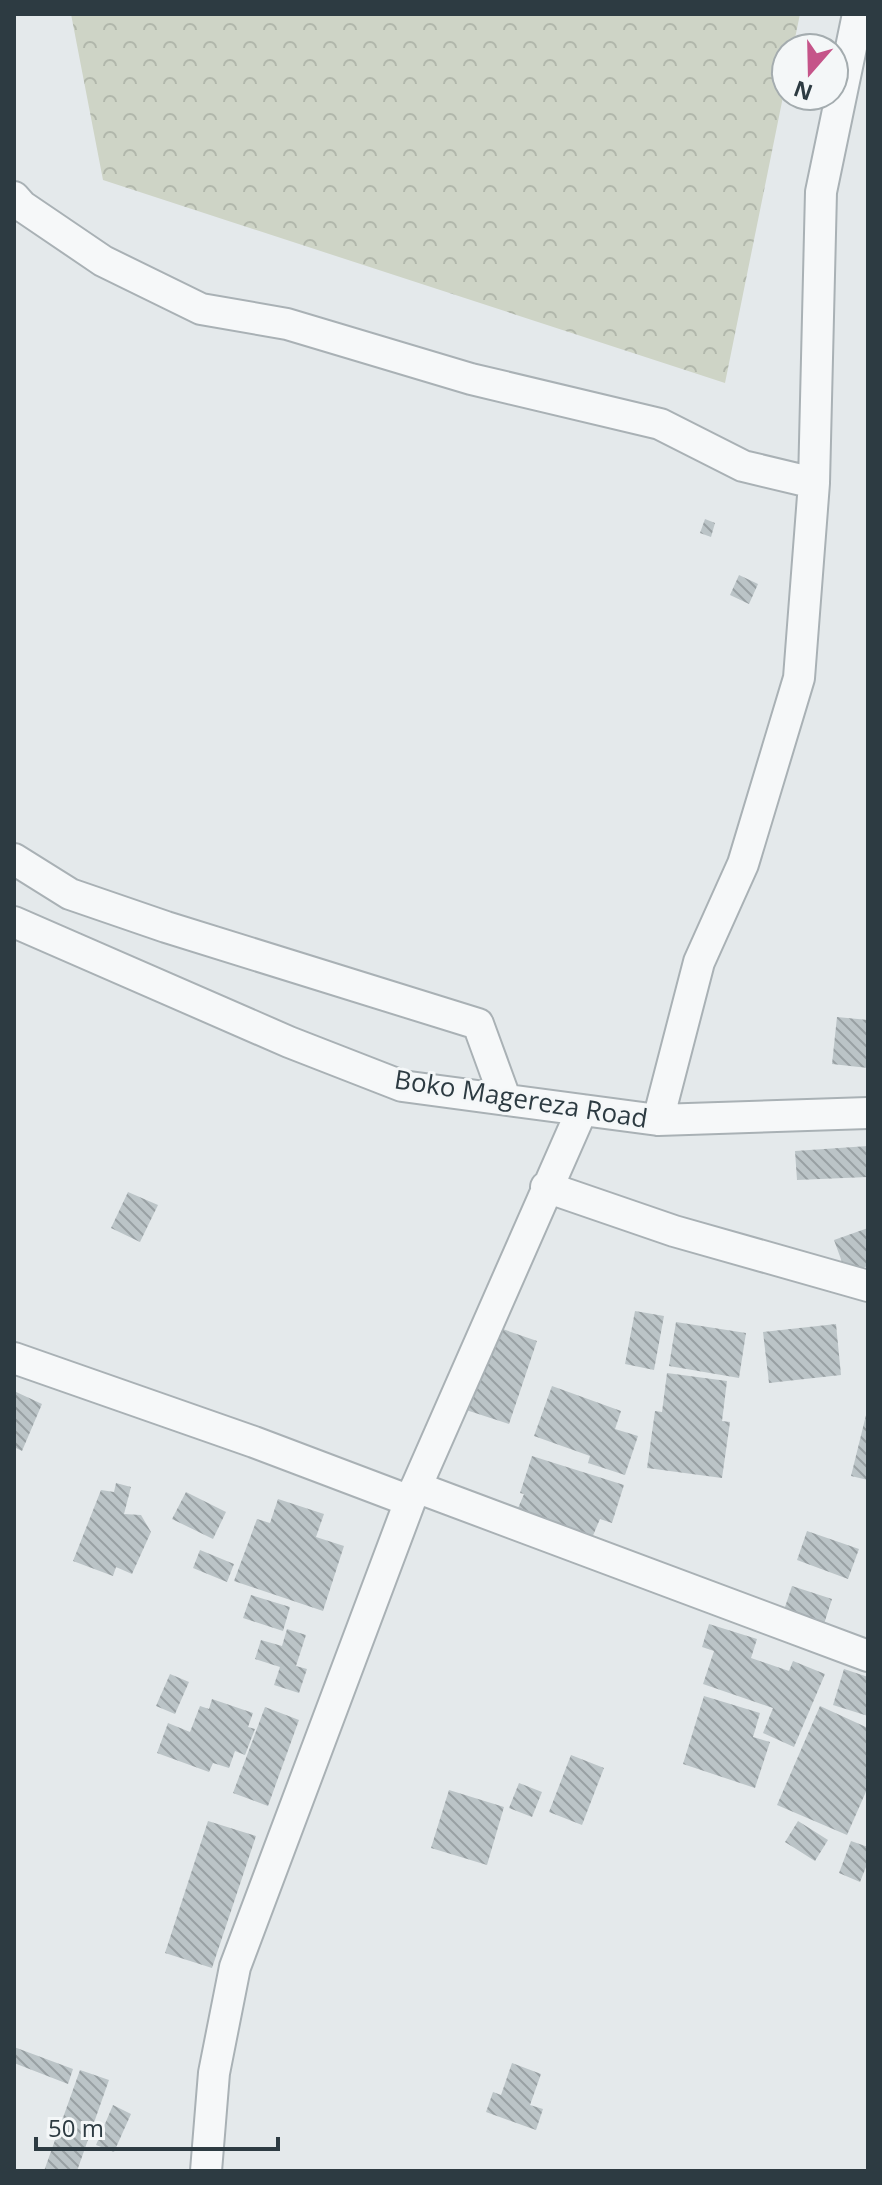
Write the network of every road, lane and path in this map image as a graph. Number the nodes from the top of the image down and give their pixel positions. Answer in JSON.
{"nodes":[{"id":1,"x":858,"y":14,"type":"edge"},
{"id":2,"x":14,"y":197,"type":"edge"},
{"id":3,"x":814,"y":483,"type":"junction"},
{"id":4,"x":14,"y":859,"type":"edge"},
{"id":5,"x":14,"y":922,"type":"edge"},
{"id":6,"x":505,"y":1098,"type":"junction"},
{"id":7,"x":582,"y":1110,"type":"junction"},
{"id":8,"x":868,"y":1113,"type":"edge"},
{"id":9,"x":658,"y":1120,"type":"junction"},
{"id":10,"x":546,"y":1187,"type":"junction"},
{"id":11,"x":868,"y":1286,"type":"edge"},
{"id":12,"x":14,"y":1358,"type":"edge"},
{"id":13,"x":413,"y":1494,"type":"junction"},
{"id":14,"x":868,"y":1656,"type":"edge"},
{"id":15,"x":206,"y":2171,"type":"edge"}],
"edges":[{"from":1,"to":3,"type":"street"},
{"from":2,"to":3,"type":"street"},
{"from":3,"to":9,"type":"street"},
{"from":4,"to":6,"type":"street"},
{"from":5,"to":6,"type":"street","name":"Boko Magereza Road"},
{"from":6,"to":7,"type":"street","name":"Boko Magereza Road"},
{"from":7,"to":9,"type":"street","name":"Boko Magereza Road"},
{"from":7,"to":10,"type":"street"},
{"from":8,"to":9,"type":"street","name":"Boko Magereza Road"},
{"from":10,"to":11,"type":"street"},
{"from":10,"to":13,"type":"street"},
{"from":12,"to":13,"type":"street"},
{"from":13,"to":14,"type":"street"},
{"from":13,"to":15,"type":"street"}]}
